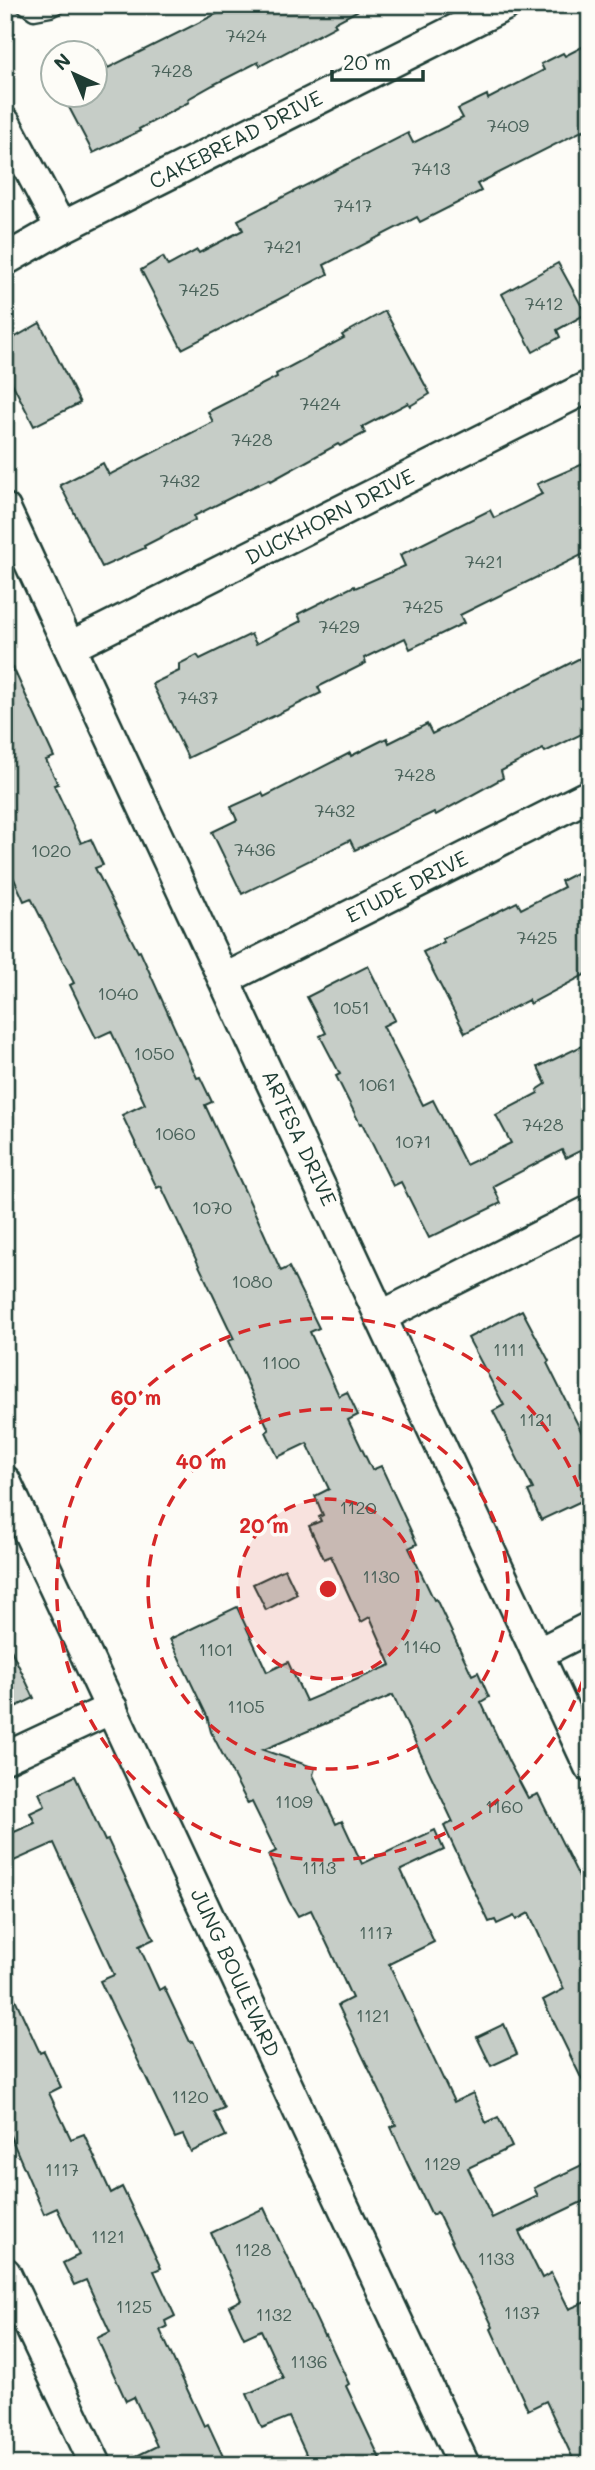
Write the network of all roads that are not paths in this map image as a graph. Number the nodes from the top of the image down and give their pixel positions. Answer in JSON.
{"nodes":[{"id":1,"x":24,"y":5,"type":"edge"},
{"id":2,"x":58,"y":5,"type":"edge"},
{"id":3,"x":505,"y":5,"type":"edge"},
{"id":4,"x":5,"y":123,"type":"edge"},
{"id":5,"x":61,"y":228,"type":"junction"},
{"id":6,"x":5,"y":260,"type":"edge"},
{"id":7,"x":590,"y":386,"type":"edge"},
{"id":8,"x":5,"y":509,"type":"edge"},
{"id":9,"x":70,"y":648,"type":"junction"},
{"id":10,"x":590,"y":795,"type":"edge"},
{"id":11,"x":225,"y":979,"type":"junction"},
{"id":12,"x":590,"y":1210,"type":"edge"},
{"id":13,"x":382,"y":1316,"type":"junction"},
{"id":14,"x":5,"y":1481,"type":"edge"},
{"id":15,"x":590,"y":1627,"type":"edge"},
{"id":16,"x":537,"y":1654,"type":"junction"},
{"id":17,"x":112,"y":1708,"type":"junction"},
{"id":18,"x":5,"y":1758,"type":"edge"},
{"id":19,"x":590,"y":1767,"type":"edge"},
{"id":20,"x":5,"y":2273,"type":"edge"},
{"id":21,"x":96,"y":2465,"type":"edge"},
{"id":22,"x":464,"y":2465,"type":"edge"}],
"edges":[{"from":1,"to":2,"type":"lane"},
{"from":3,"to":5,"type":"street","name":"CAKEBREAD DRIVE"},
{"from":4,"to":5,"type":"street"},
{"from":5,"to":6,"type":"street","name":"CAKEBREAD DRIVE"},
{"from":7,"to":9,"type":"street","name":"DUCKHORN DRIVE"},
{"from":8,"to":9,"type":"street","name":"ARTESA DRIVE"},
{"from":9,"to":11,"type":"street","name":"ARTESA DRIVE"},
{"from":10,"to":11,"type":"street","name":"ETUDE DRIVE"},
{"from":11,"to":13,"type":"street","name":"ARTESA DRIVE"},
{"from":12,"to":13,"type":"street"},
{"from":13,"to":16,"type":"street","name":"ARTESA DRIVE"},
{"from":14,"to":17,"type":"street","name":"JUNG BOULEVARD"},
{"from":15,"to":16,"type":"street"},
{"from":16,"to":19,"type":"street","name":"ARTESA DRIVE"},
{"from":17,"to":18,"type":"street"},
{"from":17,"to":22,"type":"street","name":"JUNG BOULEVARD"},
{"from":20,"to":21,"type":"street"}]}
